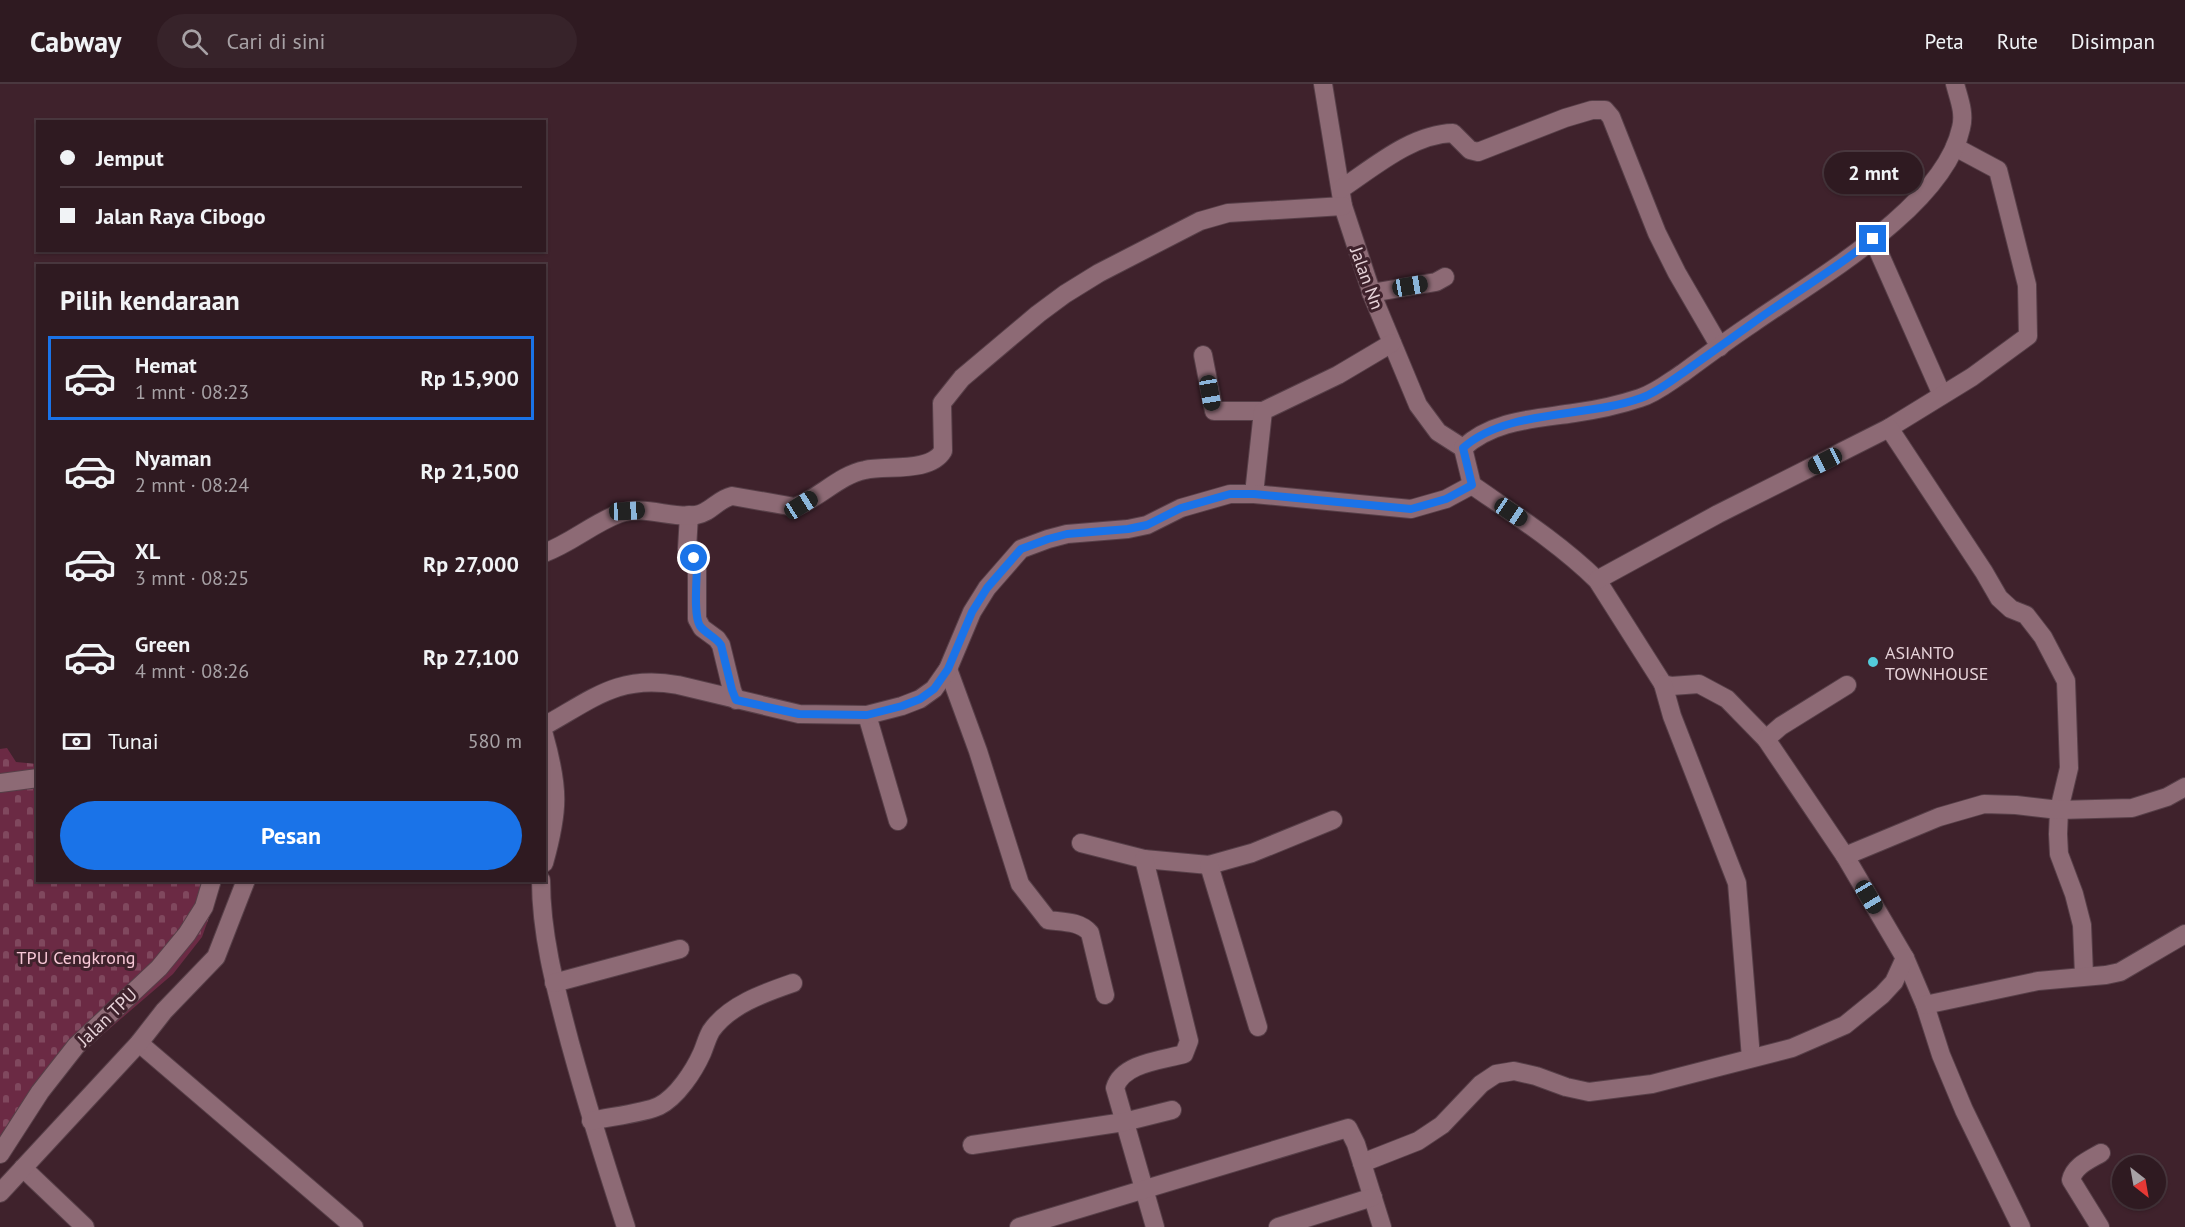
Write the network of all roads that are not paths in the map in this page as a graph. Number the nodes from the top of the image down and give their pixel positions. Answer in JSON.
{"nodes":[{"id":1,"x":1323,"y":84,"type":"edge"},
{"id":2,"x":1955,"y":84,"type":"edge"},
{"id":3,"x":1955,"y":147,"type":"junction"},
{"id":4,"x":1342,"y":198,"type":"junction"},
{"id":5,"x":1873,"y":239,"type":"junction"},
{"id":6,"x":1444,"y":277,"type":"dead end"},
{"id":7,"x":1371,"y":293,"type":"junction"},
{"id":8,"x":1392,"y":342,"type":"junction"},
{"id":9,"x":1720,"y":347,"type":"junction"},
{"id":10,"x":1203,"y":355,"type":"dead end"},
{"id":11,"x":1942,"y":395,"type":"junction"},
{"id":12,"x":1263,"y":411,"type":"junction"},
{"id":13,"x":1889,"y":428,"type":"junction"},
{"id":14,"x":1463,"y":448,"type":"junction"},
{"id":15,"x":1472,"y":485,"type":"junction"},
{"id":16,"x":1254,"y":494,"type":"junction"},
{"id":17,"x":689,"y":515,"type":"junction"},
{"id":18,"x":546,"y":552,"type":"edge"},
{"id":19,"x":1597,"y":580,"type":"junction"},
{"id":20,"x":948,"y":669,"type":"junction"},
{"id":21,"x":1663,"y":684,"type":"junction"},
{"id":22,"x":1847,"y":685,"type":"dead end"},
{"id":23,"x":736,"y":700,"type":"junction"},
{"id":24,"x":867,"y":715,"type":"junction"},
{"id":25,"x":546,"y":725,"type":"edge"},
{"id":26,"x":1766,"y":739,"type":"junction"},
{"id":27,"x":546,"y":742,"type":"edge"},
{"id":28,"x":36,"y":778,"type":"edge"},
{"id":29,"x":0,"y":783,"type":"edge"},
{"id":30,"x":2185,"y":787,"type":"edge"},
{"id":31,"x":2059,"y":810,"type":"junction"},
{"id":32,"x":1333,"y":820,"type":"dead end"},
{"id":33,"x":898,"y":821,"type":"dead end"},
{"id":34,"x":1081,"y":843,"type":"dead end"},
{"id":35,"x":546,"y":856,"type":"edge"},
{"id":36,"x":1845,"y":856,"type":"junction"},
{"id":37,"x":1144,"y":859,"type":"junction"},
{"id":38,"x":1209,"y":865,"type":"junction"},
{"id":39,"x":211,"y":882,"type":"edge"},
{"id":40,"x":245,"y":882,"type":"edge"},
{"id":41,"x":541,"y":882,"type":"edge"},
{"id":42,"x":2185,"y":934,"type":"edge"},
{"id":43,"x":680,"y":949,"type":"dead end"},
{"id":44,"x":1905,"y":958,"type":"junction"},
{"id":45,"x":2084,"y":975,"type":"junction"},
{"id":46,"x":554,"y":982,"type":"junction"},
{"id":47,"x":793,"y":983,"type":"dead end"},
{"id":48,"x":1105,"y":995,"type":"dead end"},
{"id":49,"x":1925,"y":1005,"type":"junction"},
{"id":50,"x":1258,"y":1027,"type":"dead end"},
{"id":51,"x":139,"y":1043,"type":"junction"},
{"id":52,"x":1751,"y":1058,"type":"junction"},
{"id":53,"x":1172,"y":1110,"type":"dead end"},
{"id":54,"x":591,"y":1121,"type":"junction"},
{"id":55,"x":1124,"y":1122,"type":"junction"},
{"id":56,"x":972,"y":1145,"type":"dead end"},
{"id":57,"x":2101,"y":1153,"type":"dead end"},
{"id":58,"x":0,"y":1154,"type":"edge"},
{"id":59,"x":1362,"y":1163,"type":"junction"},
{"id":60,"x":23,"y":1168,"type":"junction"},
{"id":61,"x":1146,"y":1190,"type":"junction"},
{"id":62,"x":0,"y":1193,"type":"edge"},
{"id":63,"x":1373,"y":1197,"type":"junction"},
{"id":64,"x":85,"y":1227,"type":"edge"},
{"id":65,"x":354,"y":1227,"type":"edge"},
{"id":66,"x":626,"y":1227,"type":"edge"},
{"id":67,"x":1019,"y":1227,"type":"edge"},
{"id":68,"x":1155,"y":1227,"type":"edge"},
{"id":69,"x":1278,"y":1227,"type":"edge"},
{"id":70,"x":1382,"y":1227,"type":"edge"},
{"id":71,"x":2021,"y":1227,"type":"edge"},
{"id":72,"x":2100,"y":1227,"type":"edge"}],
"edges":[{"from":1,"to":4,"type":"street","name":"Jalan Nn"},
{"from":2,"to":3,"type":"street"},
{"from":3,"to":5,"type":"street"},
{"from":3,"to":11,"type":"street"},
{"from":4,"to":7,"type":"street","name":"Jalan Nn"},
{"from":4,"to":9,"type":"street"},
{"from":4,"to":17,"type":"street"},
{"from":5,"to":9,"type":"street"},
{"from":5,"to":11,"type":"street"},
{"from":6,"to":7,"type":"street"},
{"from":7,"to":8,"type":"street","name":"Jalan Nn"},
{"from":8,"to":12,"type":"street"},
{"from":8,"to":14,"type":"street","name":"Jalan Nn"},
{"from":9,"to":14,"type":"street"},
{"from":10,"to":12,"type":"street"},
{"from":11,"to":13,"type":"street"},
{"from":12,"to":16,"type":"street"},
{"from":13,"to":19,"type":"street"},
{"from":13,"to":31,"type":"street"},
{"from":14,"to":15,"type":"street"},
{"from":15,"to":16,"type":"street"},
{"from":15,"to":19,"type":"street"},
{"from":16,"to":20,"type":"street"},
{"from":17,"to":18,"type":"street"},
{"from":17,"to":23,"type":"street"},
{"from":19,"to":21,"type":"street"},
{"from":20,"to":24,"type":"street"},
{"from":20,"to":48,"type":"street"},
{"from":21,"to":26,"type":"street"},
{"from":21,"to":52,"type":"street"},
{"from":22,"to":26,"type":"street"},
{"from":23,"to":24,"type":"street"},
{"from":23,"to":25,"type":"street"},
{"from":24,"to":33,"type":"street"},
{"from":26,"to":36,"type":"street"},
{"from":27,"to":35,"type":"street"},
{"from":28,"to":29,"type":"street"},
{"from":30,"to":31,"type":"street"},
{"from":31,"to":36,"type":"street"},
{"from":31,"to":45,"type":"street"},
{"from":32,"to":38,"type":"street"},
{"from":34,"to":37,"type":"street"},
{"from":36,"to":44,"type":"street"},
{"from":37,"to":38,"type":"street"},
{"from":37,"to":55,"type":"street"},
{"from":38,"to":50,"type":"street"},
{"from":39,"to":58,"type":"street","name":"Jalan TPU"},
{"from":40,"to":51,"type":"street"},
{"from":41,"to":46,"type":"street"},
{"from":42,"to":45,"type":"street"},
{"from":43,"to":46,"type":"street"},
{"from":44,"to":49,"type":"street"},
{"from":44,"to":52,"type":"street"},
{"from":45,"to":49,"type":"street"},
{"from":46,"to":54,"type":"street"},
{"from":47,"to":54,"type":"street"},
{"from":49,"to":71,"type":"street"},
{"from":51,"to":60,"type":"street"},
{"from":51,"to":65,"type":"street"},
{"from":52,"to":59,"type":"street"},
{"from":53,"to":55,"type":"street"},
{"from":54,"to":66,"type":"street"},
{"from":55,"to":56,"type":"street"},
{"from":55,"to":61,"type":"street"},
{"from":57,"to":72,"type":"street"},
{"from":59,"to":61,"type":"street"},
{"from":59,"to":63,"type":"street"},
{"from":60,"to":62,"type":"street"},
{"from":60,"to":64,"type":"street"},
{"from":61,"to":67,"type":"street"},
{"from":61,"to":68,"type":"street"},
{"from":63,"to":69,"type":"street"},
{"from":63,"to":70,"type":"street"}]}
